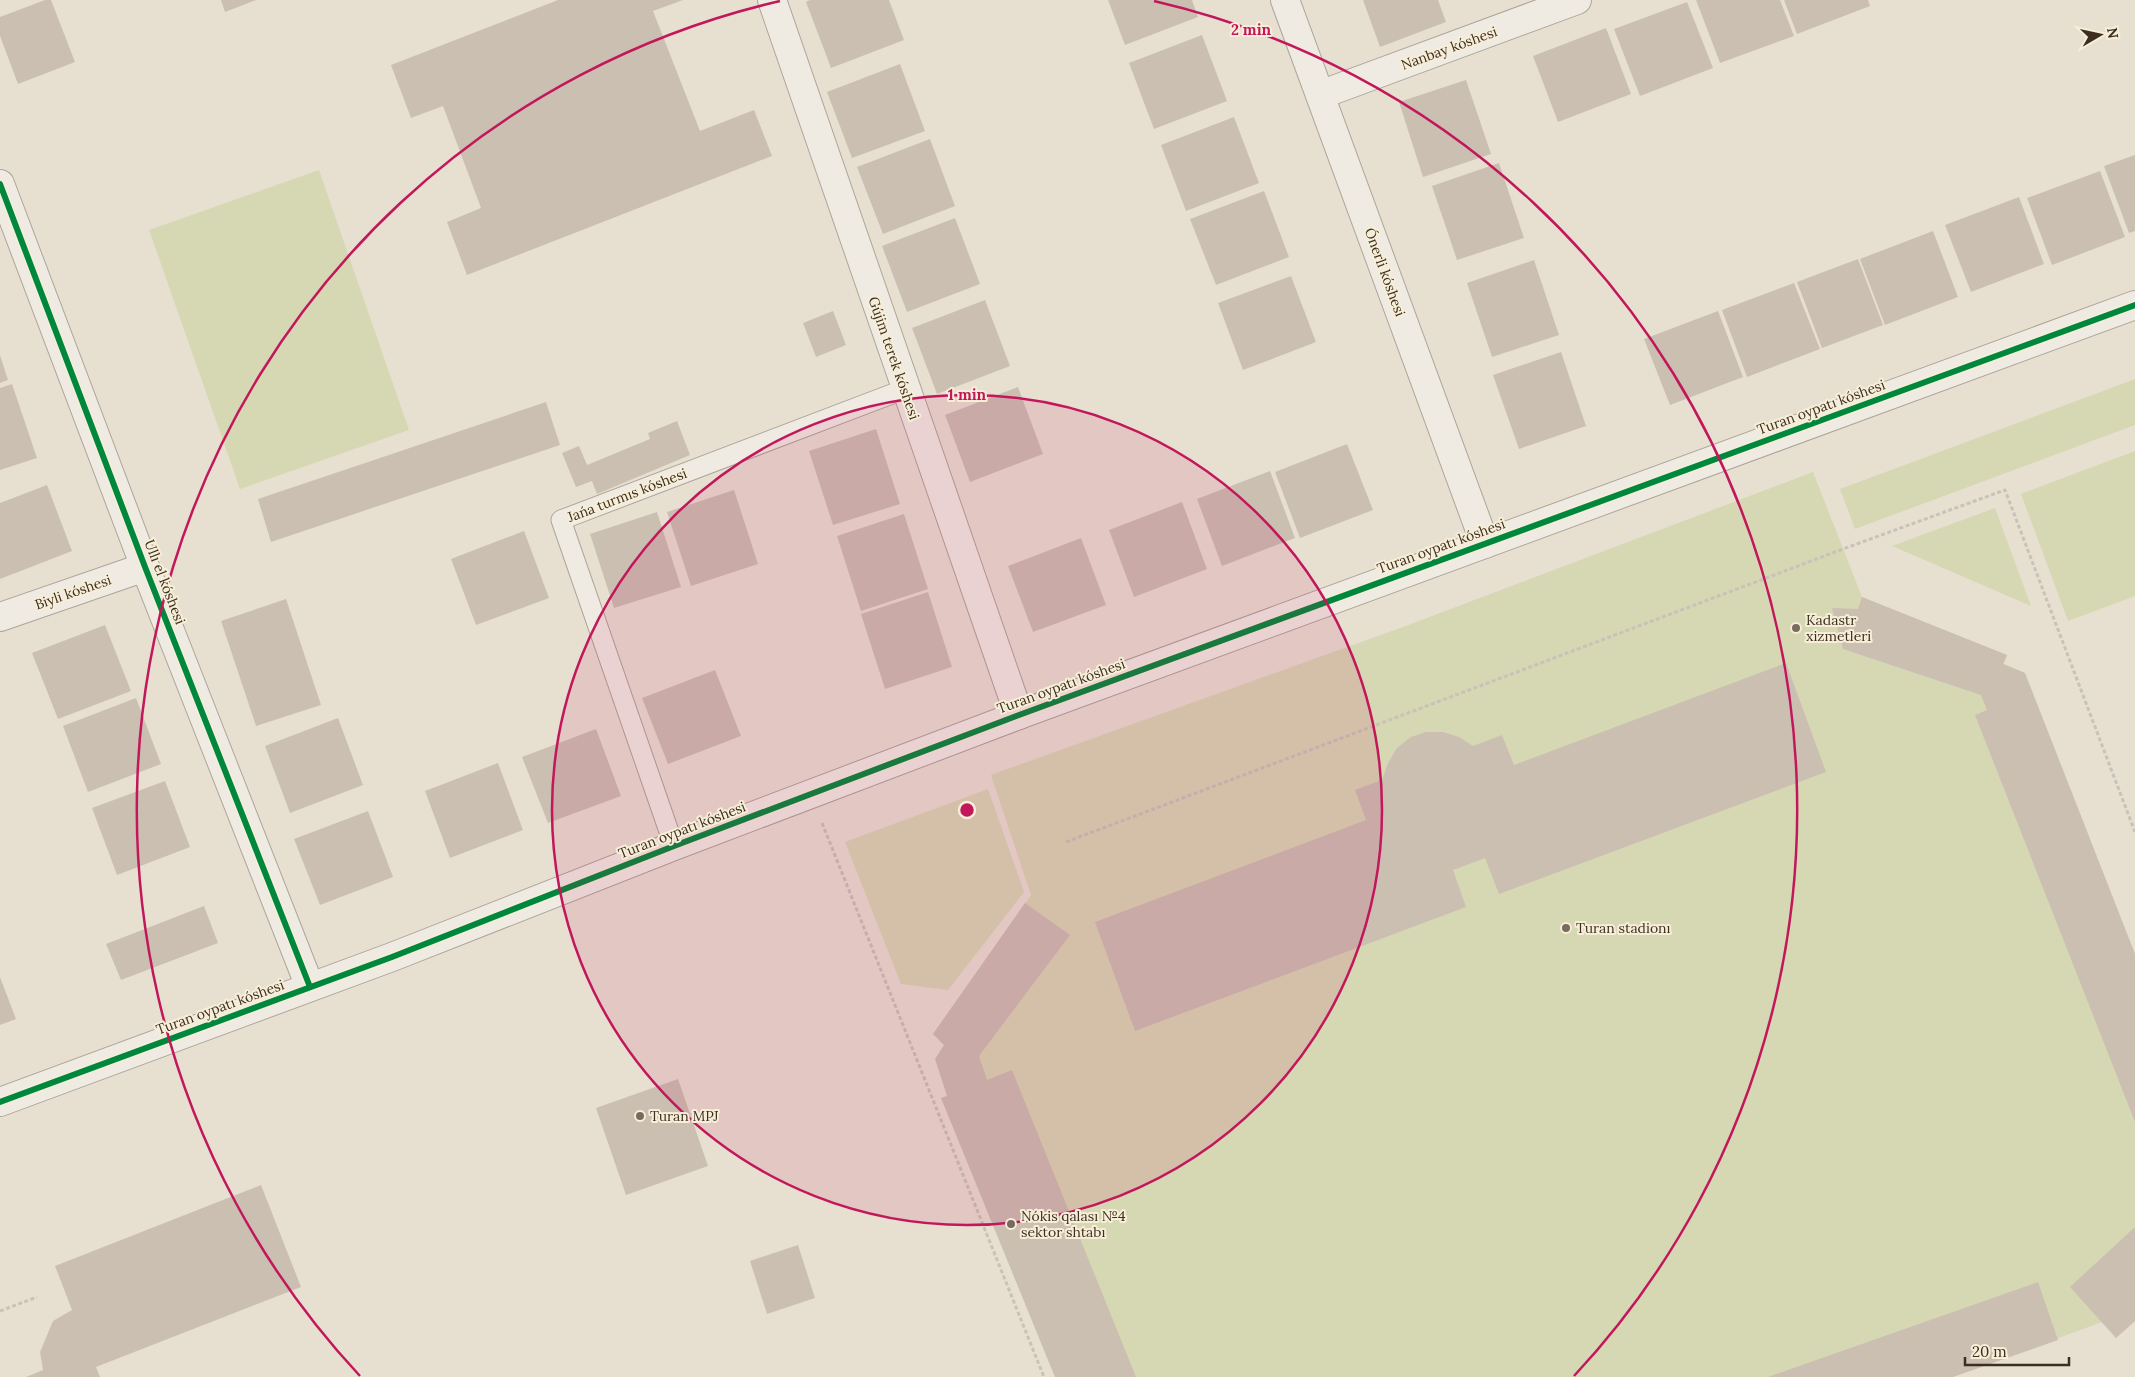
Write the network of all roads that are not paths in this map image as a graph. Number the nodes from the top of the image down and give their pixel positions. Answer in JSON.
{"nodes":[{"id":1,"x":772,"y":0,"type":"edge"},
{"id":2,"x":1285,"y":0,"type":"edge"},
{"id":3,"x":1577,"y":0,"type":"edge"},
{"id":4,"x":1320,"y":95,"type":"junction"},
{"id":5,"x":0,"y":184,"type":"edge"},
{"id":6,"x":2135,"y":304,"type":"edge"},
{"id":7,"x":905,"y":389,"type":"junction"},
{"id":8,"x":1485,"y":544,"type":"junction"},
{"id":9,"x":145,"y":567,"type":"junction"},
{"id":10,"x":0,"y":617,"type":"edge"},
{"id":11,"x":1019,"y":715,"type":"junction"},
{"id":12,"x":674,"y":846,"type":"junction"},
{"id":13,"x":310,"y":987,"type":"junction"},
{"id":14,"x":0,"y":1102,"type":"edge"}],
"edges":[{"from":1,"to":7,"type":"street","name":"Gújim terek kóshesi"},
{"from":2,"to":4,"type":"street","name":"Ónerli kóshesi"},
{"from":3,"to":4,"type":"street","name":"Nanbay kóshesi"},
{"from":4,"to":8,"type":"street","name":"Ónerli kóshesi"},
{"from":5,"to":9,"type":"street","name":"Ullı el kóshesi"},
{"from":6,"to":8,"type":"street","name":"Turan oypatı kóshesi"},
{"from":7,"to":11,"type":"street","name":"Gújim terek kóshesi"},
{"from":7,"to":12,"type":"lane","name":"Jańa turmıs kóshesi"},
{"from":8,"to":11,"type":"street","name":"Turan oypatı kóshesi"},
{"from":9,"to":10,"type":"street","name":"Biyli kóshesi"},
{"from":9,"to":13,"type":"street","name":"Ullı el kóshesi"},
{"from":11,"to":12,"type":"street","name":"Turan oypatı kóshesi"},
{"from":12,"to":13,"type":"street","name":"Turan oypatı kóshesi"},
{"from":13,"to":14,"type":"street","name":"Turan oypatı kóshesi"}]}
